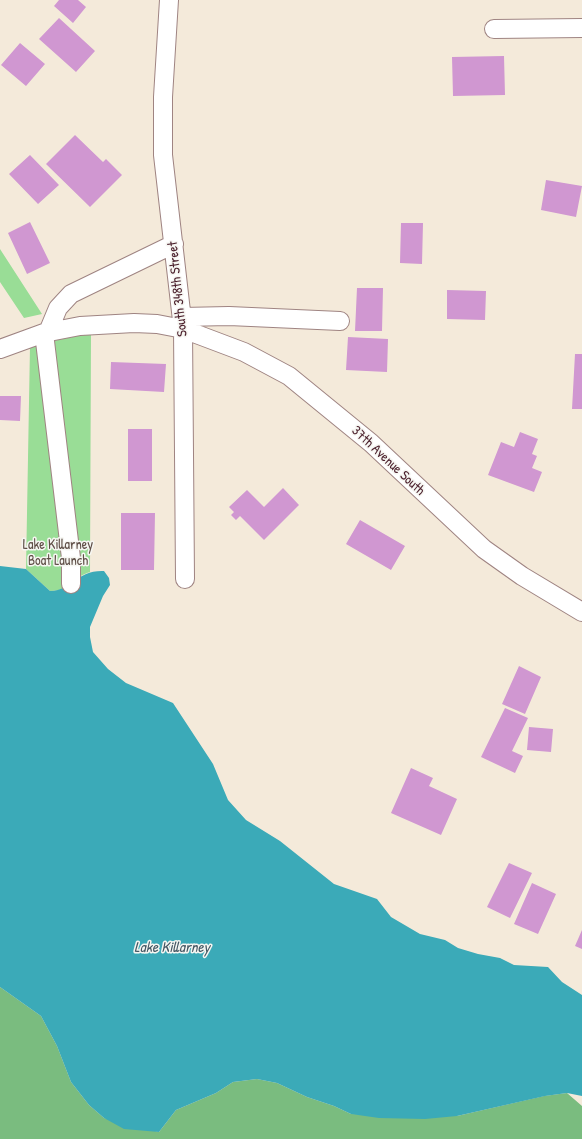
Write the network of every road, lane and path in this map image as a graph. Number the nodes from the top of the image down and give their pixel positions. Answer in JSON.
{"nodes":[{"id":1,"x":169,"y":0,"type":"edge"},
{"id":2,"x":582,"y":28,"type":"edge"},
{"id":3,"x":494,"y":29,"type":"dead end"},
{"id":4,"x":174,"y":244,"type":"junction"},
{"id":5,"x":340,"y":321,"type":"dead end"},
{"id":6,"x":182,"y":323,"type":"junction"},
{"id":7,"x":46,"y":333,"type":"junction"},
{"id":8,"x":0,"y":348,"type":"edge"},
{"id":9,"x":185,"y":579,"type":"dead end"},
{"id":10,"x":71,"y":584,"type":"dead end"},
{"id":11,"x":582,"y":612,"type":"edge"}],
"edges":[{"from":1,"to":4,"type":"street","name":"South 348th Street"},
{"from":2,"to":3,"type":"street"},
{"from":4,"to":6,"type":"street","name":"South 348th Street"},
{"from":4,"to":7,"type":"street"},
{"from":5,"to":6,"type":"street"},
{"from":6,"to":7,"type":"street"},
{"from":6,"to":9,"type":"street","name":"South 348th Street"},
{"from":6,"to":11,"type":"street","name":"37th Avenue South"},
{"from":7,"to":8,"type":"street"},
{"from":7,"to":10,"type":"street"}]}
